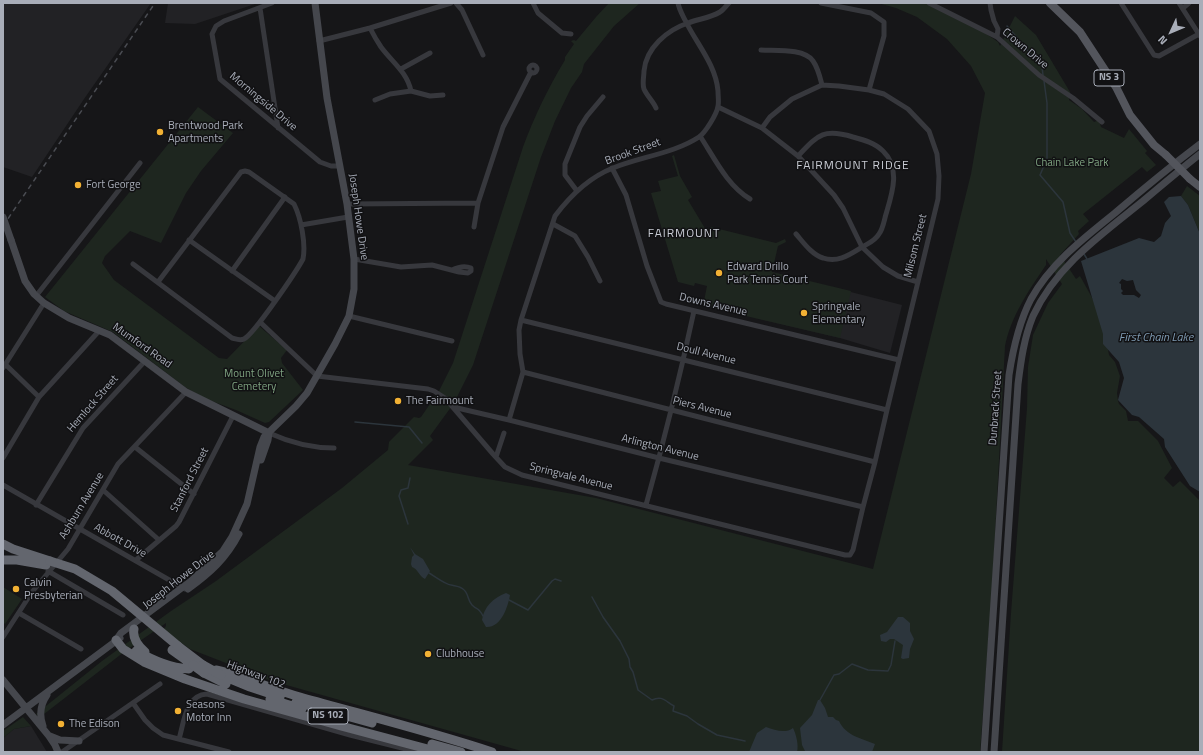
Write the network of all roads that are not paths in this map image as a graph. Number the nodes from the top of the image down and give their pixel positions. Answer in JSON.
{"nodes":[{"id":1,"x":272,"y":3,"type":"edge"},
{"id":2,"x":315,"y":3,"type":"edge"},
{"id":3,"x":451,"y":3,"type":"edge"},
{"id":4,"x":456,"y":3,"type":"edge"},
{"id":5,"x":532,"y":3,"type":"edge"},
{"id":6,"x":678,"y":3,"type":"edge"},
{"id":7,"x":729,"y":3,"type":"edge"},
{"id":8,"x":821,"y":3,"type":"edge"},
{"id":9,"x":929,"y":3,"type":"edge"},
{"id":10,"x":990,"y":3,"type":"edge"},
{"id":11,"x":1050,"y":3,"type":"edge"},
{"id":12,"x":1121,"y":3,"type":"edge"},
{"id":13,"x":1179,"y":3,"type":"edge"},
{"id":14,"x":1189,"y":3,"type":"edge"},
{"id":15,"x":260,"y":8,"type":"junction"},
{"id":16,"x":1183,"y":8,"type":"junction"},
{"id":17,"x":687,"y":24,"type":"junction"},
{"id":18,"x":370,"y":28,"type":"junction"},
{"id":19,"x":571,"y":34,"type":"dead end"},
{"id":20,"x":1199,"y":35,"type":"edge"},
{"id":21,"x":997,"y":37,"type":"junction"},
{"id":22,"x":319,"y":41,"type":"junction"},
{"id":23,"x":761,"y":50,"type":"dead end"},
{"id":24,"x":430,"y":53,"type":"dead end"},
{"id":25,"x":483,"y":55,"type":"dead end"},
{"id":26,"x":401,"y":69,"type":"junction"},
{"id":27,"x":531,"y":72,"type":"dead end"},
{"id":28,"x":822,"y":85,"type":"junction"},
{"id":29,"x":868,"y":90,"type":"junction"},
{"id":30,"x":411,"y":92,"type":"junction"},
{"id":31,"x":443,"y":95,"type":"dead end"},
{"id":32,"x":603,"y":97,"type":"dead end"},
{"id":33,"x":375,"y":100,"type":"dead end"},
{"id":34,"x":718,"y":107,"type":"junction"},
{"id":35,"x":656,"y":108,"type":"dead end"},
{"id":36,"x":1102,"y":122,"type":"dead end"},
{"id":37,"x":278,"y":128,"type":"junction"},
{"id":38,"x":762,"y":128,"type":"junction"},
{"id":39,"x":700,"y":136,"type":"junction"},
{"id":40,"x":1200,"y":144,"type":"edge"},
{"id":41,"x":1200,"y":154,"type":"edge"},
{"id":42,"x":798,"y":156,"type":"junction"},
{"id":43,"x":140,"y":163,"type":"dead end"},
{"id":44,"x":339,"y":166,"type":"junction"},
{"id":45,"x":612,"y":168,"type":"junction"},
{"id":46,"x":1200,"y":187,"type":"edge"},
{"id":47,"x":577,"y":191,"type":"junction"},
{"id":48,"x":285,"y":197,"type":"junction"},
{"id":49,"x":750,"y":198,"type":"dead end"},
{"id":50,"x":478,"y":203,"type":"junction"},
{"id":51,"x":346,"y":204,"type":"junction"},
{"id":52,"x":3,"y":217,"type":"edge"},
{"id":53,"x":348,"y":217,"type":"junction"},
{"id":54,"x":553,"y":224,"type":"junction"},
{"id":55,"x":301,"y":225,"type":"junction"},
{"id":56,"x":474,"y":227,"type":"dead end"},
{"id":57,"x":796,"y":234,"type":"dead end"},
{"id":58,"x":189,"y":240,"type":"junction"},
{"id":59,"x":862,"y":247,"type":"junction"},
{"id":60,"x":354,"y":259,"type":"junction"},
{"id":61,"x":133,"y":264,"type":"dead end"},
{"id":62,"x":452,"y":270,"type":"dead end"},
{"id":63,"x":232,"y":271,"type":"junction"},
{"id":64,"x":600,"y":281,"type":"dead end"},
{"id":65,"x":158,"y":282,"type":"junction"},
{"id":66,"x":918,"y":282,"type":"junction"},
{"id":67,"x":36,"y":296,"type":"junction"},
{"id":68,"x":275,"y":301,"type":"junction"},
{"id":69,"x":44,"y":303,"type":"junction"},
{"id":70,"x":694,"y":311,"type":"junction"},
{"id":71,"x":350,"y":316,"type":"junction"},
{"id":72,"x":521,"y":320,"type":"junction"},
{"id":73,"x":260,"y":322,"type":"junction"},
{"id":74,"x":99,"y":331,"type":"junction"},
{"id":75,"x":452,"y":341,"type":"dead end"},
{"id":76,"x":684,"y":359,"type":"junction"},
{"id":77,"x":899,"y":360,"type":"junction"},
{"id":78,"x":145,"y":361,"type":"junction"},
{"id":79,"x":4,"y":367,"type":"edge"},
{"id":80,"x":523,"y":372,"type":"junction"},
{"id":81,"x":317,"y":376,"type":"junction"},
{"id":82,"x":186,"y":392,"type":"junction"},
{"id":83,"x":39,"y":397,"type":"junction"},
{"id":84,"x":453,"y":407,"type":"junction"},
{"id":85,"x":670,"y":410,"type":"junction"},
{"id":86,"x":887,"y":410,"type":"junction"},
{"id":87,"x":233,"y":416,"type":"junction"},
{"id":88,"x":509,"y":420,"type":"junction"},
{"id":89,"x":252,"y":425,"type":"junction"},
{"id":90,"x":269,"y":433,"type":"junction"},
{"id":91,"x":504,"y":433,"type":"dead end"},
{"id":92,"x":135,"y":447,"type":"junction"},
{"id":93,"x":260,"y":447,"type":"junction"},
{"id":94,"x":334,"y":448,"type":"dead end"},
{"id":95,"x":496,"y":457,"type":"junction"},
{"id":96,"x":3,"y":458,"type":"edge"},
{"id":97,"x":659,"y":458,"type":"junction"},
{"id":98,"x":876,"y":462,"type":"junction"},
{"id":99,"x":3,"y":485,"type":"edge"},
{"id":100,"x":103,"y":490,"type":"junction"},
{"id":101,"x":194,"y":494,"type":"junction"},
{"id":102,"x":36,"y":505,"type":"junction"},
{"id":103,"x":646,"y":505,"type":"junction"},
{"id":104,"x":863,"y":507,"type":"junction"},
{"id":105,"x":80,"y":530,"type":"junction"},
{"id":106,"x":159,"y":540,"type":"junction"},
{"id":107,"x":3,"y":544,"type":"edge"},
{"id":108,"x":850,"y":554,"type":"joint"},
{"id":109,"x":3,"y":560,"type":"edge"},
{"id":110,"x":136,"y":560,"type":"junction"},
{"id":111,"x":48,"y":566,"type":"junction"},
{"id":112,"x":184,"y":588,"type":"junction"},
{"id":113,"x":19,"y":613,"type":"junction"},
{"id":114,"x":123,"y":615,"type":"dead end"},
{"id":115,"x":134,"y":629,"type":"junction"},
{"id":116,"x":3,"y":637,"type":"edge"},
{"id":117,"x":116,"y":640,"type":"junction"},
{"id":118,"x":175,"y":648,"type":"junction"},
{"id":119,"x":81,"y":649,"type":"dead end"},
{"id":120,"x":156,"y":660,"type":"junction"},
{"id":121,"x":191,"y":667,"type":"junction"},
{"id":122,"x":204,"y":669,"type":"junction"},
{"id":123,"x":218,"y":672,"type":"junction"},
{"id":124,"x":3,"y":680,"type":"edge"},
{"id":125,"x":160,"y":684,"type":"dead end"},
{"id":126,"x":49,"y":692,"type":"junction"},
{"id":127,"x":133,"y":703,"type":"junction"},
{"id":128,"x":26,"y":708,"type":"junction"},
{"id":129,"x":3,"y":725,"type":"edge"},
{"id":130,"x":48,"y":734,"type":"junction"},
{"id":131,"x":179,"y":739,"type":"junction"},
{"id":132,"x":79,"y":741,"type":"junction"},
{"id":133,"x":221,"y":751,"type":"edge"},
{"id":134,"x":58,"y":752,"type":"edge"},
{"id":135,"x":62,"y":752,"type":"edge"},
{"id":136,"x":229,"y":752,"type":"edge"},
{"id":137,"x":418,"y":752,"type":"edge"},
{"id":138,"x":439,"y":752,"type":"edge"},
{"id":139,"x":462,"y":752,"type":"edge"},
{"id":140,"x":484,"y":752,"type":"edge"},
{"id":141,"x":492,"y":752,"type":"edge"},
{"id":142,"x":984,"y":752,"type":"edge"},
{"id":143,"x":994,"y":752,"type":"edge"}],
"edges":[{"from":1,"to":15,"type":"street"},
{"from":2,"to":22,"type":"main road","name":"Joseph Howe Drive"},
{"from":3,"to":18,"type":"street"},
{"from":4,"to":25,"type":"street"},
{"from":5,"to":19,"type":"street"},
{"from":6,"to":17,"type":"street"},
{"from":7,"to":17,"type":"street"},
{"from":8,"to":29,"type":"street"},
{"from":9,"to":21,"type":"street","name":"Crown Drive"},
{"from":10,"to":21,"type":"street"},
{"from":11,"to":46,"type":"main road","number":"NS 3","bridge":true},
{"from":12,"to":20,"type":"street"},
{"from":13,"to":16,"type":"street"},
{"from":14,"to":16,"type":"street"},
{"from":15,"to":37,"type":"street"},
{"from":15,"to":37,"type":"street","name":"Morningside Drive"},
{"from":16,"to":20,"type":"street"},
{"from":17,"to":34,"type":"street"},
{"from":17,"to":35,"type":"street"},
{"from":18,"to":22,"type":"street"},
{"from":18,"to":26,"type":"street"},
{"from":21,"to":36,"type":"street","name":"Crown Drive"},
{"from":22,"to":44,"type":"main road","name":"Joseph Howe Drive"},
{"from":23,"to":28,"type":"street"},
{"from":24,"to":26,"type":"street"},
{"from":26,"to":30,"type":"street"},
{"from":27,"to":50,"type":"street"},
{"from":28,"to":29,"type":"street","name":"Milsom Street"},
{"from":28,"to":38,"type":"street","name":"Milsom Street"},
{"from":29,"to":66,"type":"street","name":"Milsom Street"},
{"from":30,"to":31,"type":"street"},
{"from":30,"to":33,"type":"street"},
{"from":32,"to":47,"type":"street"},
{"from":34,"to":38,"type":"street"},
{"from":34,"to":39,"type":"street","name":"Brook Street"},
{"from":37,"to":44,"type":"street","name":"Morningside Drive"},
{"from":38,"to":42,"type":"street"},
{"from":39,"to":45,"type":"street","name":"Brook Street"},
{"from":39,"to":49,"type":"street"},
{"from":40,"to":142,"type":"main road","name":"Dunbrack Street"},
{"from":41,"to":143,"type":"main road","name":"Dunbrack Street"},
{"from":42,"to":59,"type":"street"},
{"from":42,"to":59,"type":"street"},
{"from":43,"to":67,"type":"street"},
{"from":44,"to":51,"type":"main road","name":"Joseph Howe Drive"},
{"from":45,"to":47,"type":"street","name":"Brook Street"},
{"from":45,"to":70,"type":"street","name":"Downs Avenue"},
{"from":47,"to":54,"type":"street","name":"Brook Street"},
{"from":48,"to":55,"type":"street"},
{"from":48,"to":58,"type":"street"},
{"from":48,"to":63,"type":"street"},
{"from":50,"to":51,"type":"street"},
{"from":50,"to":56,"type":"street"},
{"from":51,"to":53,"type":"main road","name":"Joseph Howe Drive"},
{"from":52,"to":67,"type":"main road","name":"Mumford Road","bridge":true},
{"from":53,"to":55,"type":"street"},
{"from":53,"to":60,"type":"main road","name":"Joseph Howe Drive"},
{"from":54,"to":64,"type":"street"},
{"from":54,"to":72,"type":"street","name":"Brook Street"},
{"from":55,"to":68,"type":"street"},
{"from":57,"to":59,"type":"street"},
{"from":58,"to":63,"type":"street"},
{"from":58,"to":65,"type":"street"},
{"from":59,"to":66,"type":"street"},
{"from":60,"to":62,"type":"street"},
{"from":60,"to":71,"type":"main road","name":"Joseph Howe Drive"},
{"from":61,"to":65,"type":"street"},
{"from":63,"to":68,"type":"street"},
{"from":65,"to":73,"type":"street"},
{"from":66,"to":77,"type":"street","name":"Milsom Street"},
{"from":67,"to":69,"type":"main road","name":"Mumford Road"},
{"from":68,"to":73,"type":"street"},
{"from":69,"to":74,"type":"main road","name":"Mumford Road"},
{"from":69,"to":79,"type":"street"},
{"from":70,"to":76,"type":"street"},
{"from":70,"to":77,"type":"street","name":"Downs Avenue"},
{"from":71,"to":75,"type":"street"},
{"from":71,"to":81,"type":"main road","name":"Joseph Howe Drive"},
{"from":72,"to":76,"type":"street","name":"Doull Avenue"},
{"from":72,"to":80,"type":"street","name":"Brook Street"},
{"from":73,"to":81,"type":"street"},
{"from":74,"to":78,"type":"main road","name":"Mumford Road"},
{"from":74,"to":83,"type":"street"},
{"from":76,"to":85,"type":"street"},
{"from":76,"to":86,"type":"street","name":"Doull Avenue"},
{"from":77,"to":86,"type":"street","name":"Milsom Street"},
{"from":78,"to":82,"type":"main road","name":"Mumford Road"},
{"from":78,"to":102,"type":"street","name":"Hemlock Street"},
{"from":79,"to":83,"type":"street"},
{"from":80,"to":85,"type":"street","name":"Piers Avenue"},
{"from":80,"to":88,"type":"street","name":"Brook Street"},
{"from":81,"to":84,"type":"street","name":"Springvale Avenue"},
{"from":81,"to":90,"type":"main road","name":"Joseph Howe Drive"},
{"from":82,"to":87,"type":"main road","name":"Mumford Road"},
{"from":82,"to":92,"type":"street","name":"Ashburn Avenue"},
{"from":83,"to":96,"type":"street"},
{"from":84,"to":88,"type":"street","name":"Arlington Avenue"},
{"from":84,"to":95,"type":"street","name":"Springvale Avenue"},
{"from":85,"to":97,"type":"street"},
{"from":85,"to":98,"type":"street","name":"Piers Avenue"},
{"from":86,"to":98,"type":"street","name":"Milsom Street"},
{"from":87,"to":89,"type":"main road","name":"Mumford Road"},
{"from":87,"to":101,"type":"street","name":"Stanford Street"},
{"from":88,"to":97,"type":"street","name":"Arlington Avenue"},
{"from":89,"to":90,"type":"main road","name":"Mumford Road"},
{"from":89,"to":93,"type":"main road"},
{"from":90,"to":93,"type":"main road","name":"Joseph Howe Drive"},
{"from":90,"to":94,"type":"street"},
{"from":90,"to":112,"type":"main road","name":"Joseph Howe Drive"},
{"from":91,"to":95,"type":"street"},
{"from":92,"to":100,"type":"street","name":"Ashburn Avenue"},
{"from":92,"to":101,"type":"street"},
{"from":93,"to":112,"type":"main road","name":"Joseph Howe Drive"},
{"from":95,"to":103,"type":"street","name":"Springvale Avenue"},
{"from":97,"to":103,"type":"street"},
{"from":97,"to":104,"type":"street","name":"Arlington Avenue"},
{"from":98,"to":104,"type":"street","name":"Milsom Street"},
{"from":99,"to":102,"type":"street","name":"Abbott Drive"},
{"from":100,"to":105,"type":"street","name":"Ashburn Avenue"},
{"from":100,"to":106,"type":"street"},
{"from":101,"to":106,"type":"street","name":"Stanford Street"},
{"from":102,"to":105,"type":"street","name":"Abbott Drive"},
{"from":103,"to":108,"type":"street","name":"Springvale Avenue"},
{"from":104,"to":108,"type":"street","name":"Milsom Street"},
{"from":105,"to":110,"type":"street","name":"Abbott Drive"},
{"from":105,"to":111,"type":"street","name":"Ashburn Avenue"},
{"from":106,"to":110,"type":"street","name":"Stanford Street"},
{"from":107,"to":111,"type":"highway","name":"Highway 102","number":"NS 102"},
{"from":109,"to":111,"type":"highway","name":"Highway 102","number":"NS 102"},
{"from":110,"to":112,"type":"street","name":"Abbott Drive"},
{"from":111,"to":113,"type":"street","name":"Ashburn Avenue"},
{"from":111,"to":114,"type":"street"},
{"from":111,"to":118,"type":"highway","name":"Highway 102","number":"NS 102","bridge":true},
{"from":112,"to":115,"type":"main road","name":"Joseph Howe Drive"},
{"from":112,"to":117,"type":"main road","name":"Joseph Howe Drive"},
{"from":113,"to":116,"type":"street","name":"Ashburn Avenue"},
{"from":113,"to":119,"type":"street"},
{"from":115,"to":117,"type":"main road","name":"Joseph Howe Drive"},
{"from":115,"to":120,"type":"highway"},
{"from":117,"to":120,"type":"highway"},
{"from":117,"to":126,"type":"main road","name":"Joseph Howe Drive"},
{"from":117,"to":138,"type":"highway"},
{"from":118,"to":121,"type":"highway","name":"Highway 102","number":"NS 102"},
{"from":118,"to":122,"type":"highway","name":"Highway 102","number":"NS 102"},
{"from":120,"to":121,"type":"highway"},
{"from":121,"to":122,"type":"highway","name":"Highway 102","number":"NS 102","bridge":true},
{"from":122,"to":123,"type":"highway","name":"Highway 102","number":"NS 102","bridge":true},
{"from":122,"to":139,"type":"highway","name":"Highway 102","number":"NS 102"},
{"from":123,"to":140,"type":"highway","name":"Highway 102","number":"NS 102"},
{"from":123,"to":141,"type":"highway"},
{"from":124,"to":128,"type":"main road"},
{"from":125,"to":127,"type":"street"},
{"from":126,"to":128,"type":"main road","name":"Joseph Howe Drive"},
{"from":126,"to":130,"type":"main road"},
{"from":127,"to":131,"type":"street"},
{"from":127,"to":132,"type":"street"},
{"from":128,"to":129,"type":"main road","name":"Joseph Howe Drive"},
{"from":128,"to":130,"type":"main road"},
{"from":130,"to":132,"type":"main road"},
{"from":130,"to":134,"type":"main road"},
{"from":131,"to":133,"type":"street"},
{"from":131,"to":137,"type":"street"},
{"from":132,"to":135,"type":"street"},
{"from":133,"to":136,"type":"street"}]}
